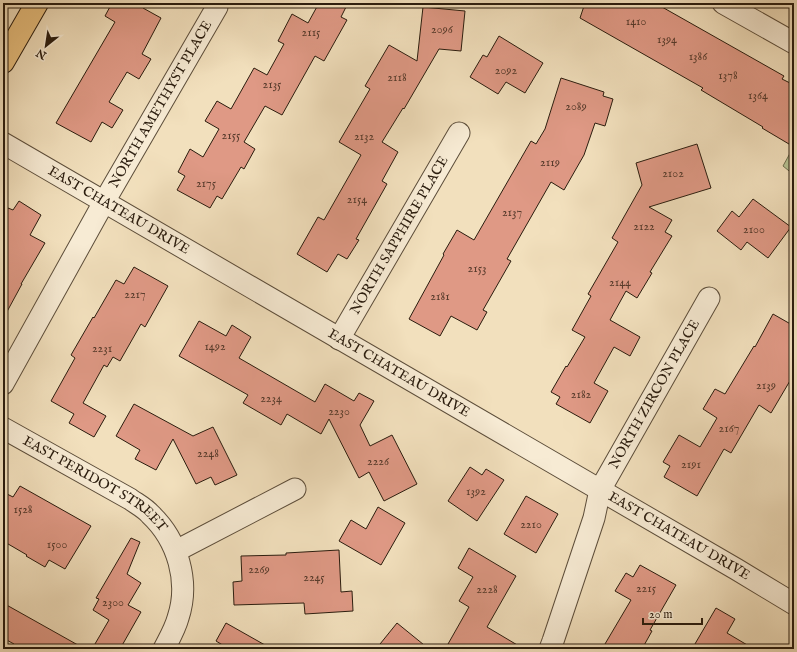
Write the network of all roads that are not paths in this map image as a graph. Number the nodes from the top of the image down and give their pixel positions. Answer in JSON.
{"nodes":[{"id":1,"x":37,"y":3,"type":"edge"},
{"id":2,"x":723,"y":3,"type":"edge"},
{"id":3,"x":217,"y":6,"type":"dead end"},
{"id":4,"x":794,"y":43,"type":"edge"},
{"id":5,"x":3,"y":62,"type":"edge"},
{"id":6,"x":459,"y":133,"type":"dead end"},
{"id":7,"x":3,"y":143,"type":"edge"},
{"id":8,"x":104,"y":202,"type":"junction"},
{"id":9,"x":709,"y":298,"type":"dead end"},
{"id":10,"x":339,"y":338,"type":"junction"},
{"id":11,"x":3,"y":384,"type":"edge"},
{"id":12,"x":3,"y":428,"type":"edge"},
{"id":13,"x":295,"y":490,"type":"dead end"},
{"id":14,"x":600,"y":490,"type":"junction"},
{"id":15,"x":176,"y":551,"type":"junction"},
{"id":16,"x":794,"y":604,"type":"edge"},
{"id":17,"x":164,"y":649,"type":"edge"},
{"id":18,"x":550,"y":649,"type":"edge"}],
"edges":[{"from":1,"to":5,"type":"main road"},
{"from":2,"to":4,"type":"street"},
{"from":3,"to":8,"type":"street","name":"NORTH AMETHYST PLACE"},
{"from":6,"to":10,"type":"street","name":"NORTH SAPPHIRE PLACE"},
{"from":7,"to":8,"type":"street","name":"EAST CHATEAU DRIVE"},
{"from":8,"to":10,"type":"street","name":"EAST CHATEAU DRIVE"},
{"from":8,"to":11,"type":"street","name":"NORTH AMETHYST PLACE"},
{"from":9,"to":14,"type":"street","name":"NORTH ZIRCON PLACE"},
{"from":10,"to":14,"type":"street","name":"EAST CHATEAU DRIVE"},
{"from":12,"to":15,"type":"street","name":"EAST PERIDOT STREET"},
{"from":13,"to":15,"type":"street"},
{"from":14,"to":16,"type":"street","name":"EAST CHATEAU DRIVE"},
{"from":14,"to":18,"type":"street","name":"NORTH ZIRCON PLACE"},
{"from":15,"to":17,"type":"street","name":"EAST PERIDOT STREET"}]}
